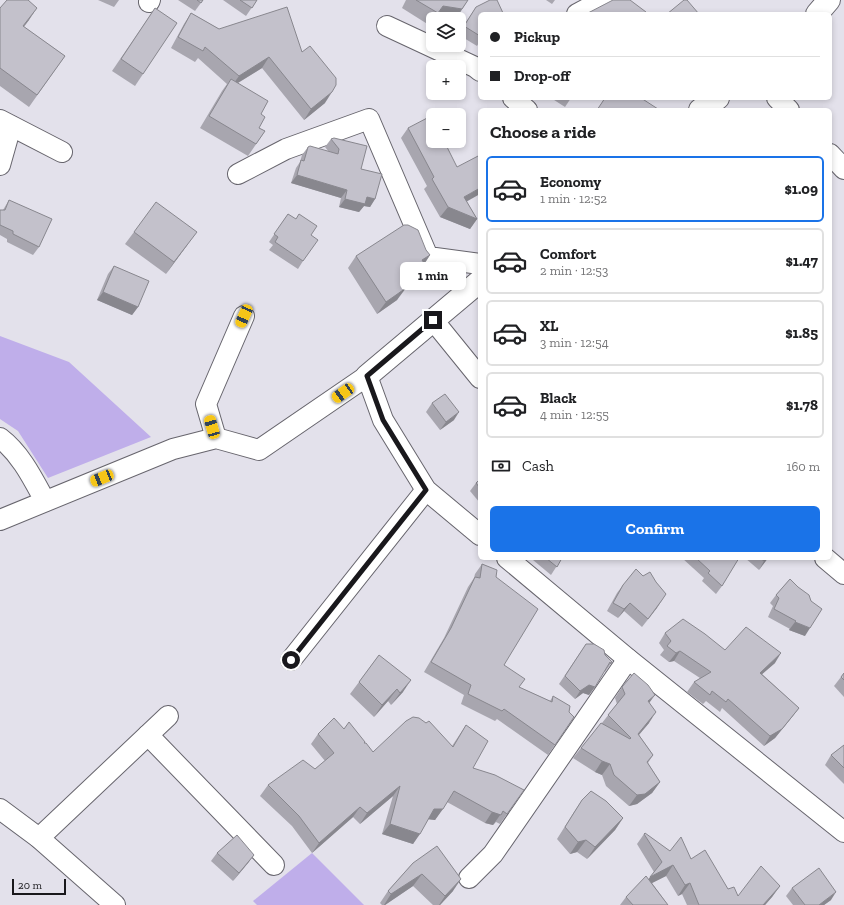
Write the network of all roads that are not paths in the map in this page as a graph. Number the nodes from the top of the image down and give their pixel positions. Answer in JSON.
{"nodes":[{"id":1,"x":603,"y":0,"type":"edge"},
{"id":2,"x":829,"y":0,"type":"edge"},
{"id":3,"x":581,"y":12,"type":"edge"},
{"id":4,"x":819,"y":12,"type":"edge"},
{"id":5,"x":387,"y":26,"type":"dead end"},
{"id":6,"x":478,"y":68,"type":"edge"},
{"id":7,"x":515,"y":100,"type":"edge"},
{"id":8,"x":715,"y":100,"type":"edge"},
{"id":9,"x":779,"y":100,"type":"edge"},
{"id":10,"x":525,"y":108,"type":"edge"},
{"id":11,"x":703,"y":108,"type":"edge"},
{"id":12,"x":787,"y":108,"type":"edge"},
{"id":13,"x":6,"y":123,"type":"edge"},
{"id":14,"x":62,"y":152,"type":"dead end"},
{"id":15,"x":832,"y":156,"type":"edge"},
{"id":16,"x":0,"y":165,"type":"edge"},
{"id":17,"x":844,"y":169,"type":"edge"},
{"id":18,"x":238,"y":174,"type":"dead end"},
{"id":19,"x":478,"y":264,"type":"edge"},
{"id":20,"x":478,"y":283,"type":"edge"},
{"id":21,"x":244,"y":316,"type":"dead end"},
{"id":22,"x":433,"y":320,"type":"junction"},
{"id":23,"x":367,"y":376,"type":"junction"},
{"id":24,"x":478,"y":376,"type":"edge"},
{"id":25,"x":0,"y":438,"type":"edge"},
{"id":26,"x":216,"y":438,"type":"junction"},
{"id":27,"x":426,"y":490,"type":"junction"},
{"id":28,"x":45,"y":501,"type":"junction"},
{"id":29,"x":0,"y":520,"type":"edge"},
{"id":30,"x":478,"y":533,"type":"edge"},
{"id":31,"x":509,"y":560,"type":"edge"},
{"id":32,"x":827,"y":560,"type":"edge"},
{"id":33,"x":844,"y":574,"type":"edge"},
{"id":34,"x":628,"y":659,"type":"junction"},
{"id":35,"x":291,"y":660,"type":"dead end"},
{"id":36,"x":168,"y":716,"type":"dead end"},
{"id":37,"x":148,"y":735,"type":"junction"},
{"id":38,"x":0,"y":809,"type":"edge"},
{"id":39,"x":844,"y":832,"type":"edge"},
{"id":40,"x":39,"y":838,"type":"junction"},
{"id":41,"x":274,"y":865,"type":"dead end"},
{"id":42,"x":469,"y":878,"type":"dead end"},
{"id":43,"x":115,"y":905,"type":"edge"}],
"edges":[{"from":1,"to":3,"type":"street"},
{"from":2,"to":4,"type":"street"},
{"from":5,"to":6,"type":"street"},
{"from":7,"to":10,"type":"street"},
{"from":8,"to":11,"type":"street"},
{"from":9,"to":12,"type":"street"},
{"from":13,"to":14,"type":"street"},
{"from":13,"to":16,"type":"street"},
{"from":15,"to":17,"type":"street"},
{"from":18,"to":19,"type":"street"},
{"from":20,"to":22,"type":"street"},
{"from":21,"to":26,"type":"street"},
{"from":22,"to":23,"type":"street"},
{"from":22,"to":24,"type":"street"},
{"from":23,"to":26,"type":"street"},
{"from":23,"to":27,"type":"street"},
{"from":25,"to":28,"type":"street"},
{"from":26,"to":28,"type":"street"},
{"from":27,"to":30,"type":"street"},
{"from":27,"to":35,"type":"street"},
{"from":28,"to":29,"type":"street"},
{"from":31,"to":34,"type":"street"},
{"from":32,"to":33,"type":"street"},
{"from":34,"to":39,"type":"street"},
{"from":34,"to":42,"type":"street"},
{"from":36,"to":37,"type":"street"},
{"from":37,"to":40,"type":"street"},
{"from":37,"to":41,"type":"street"},
{"from":38,"to":40,"type":"street"},
{"from":40,"to":43,"type":"street"}]}
